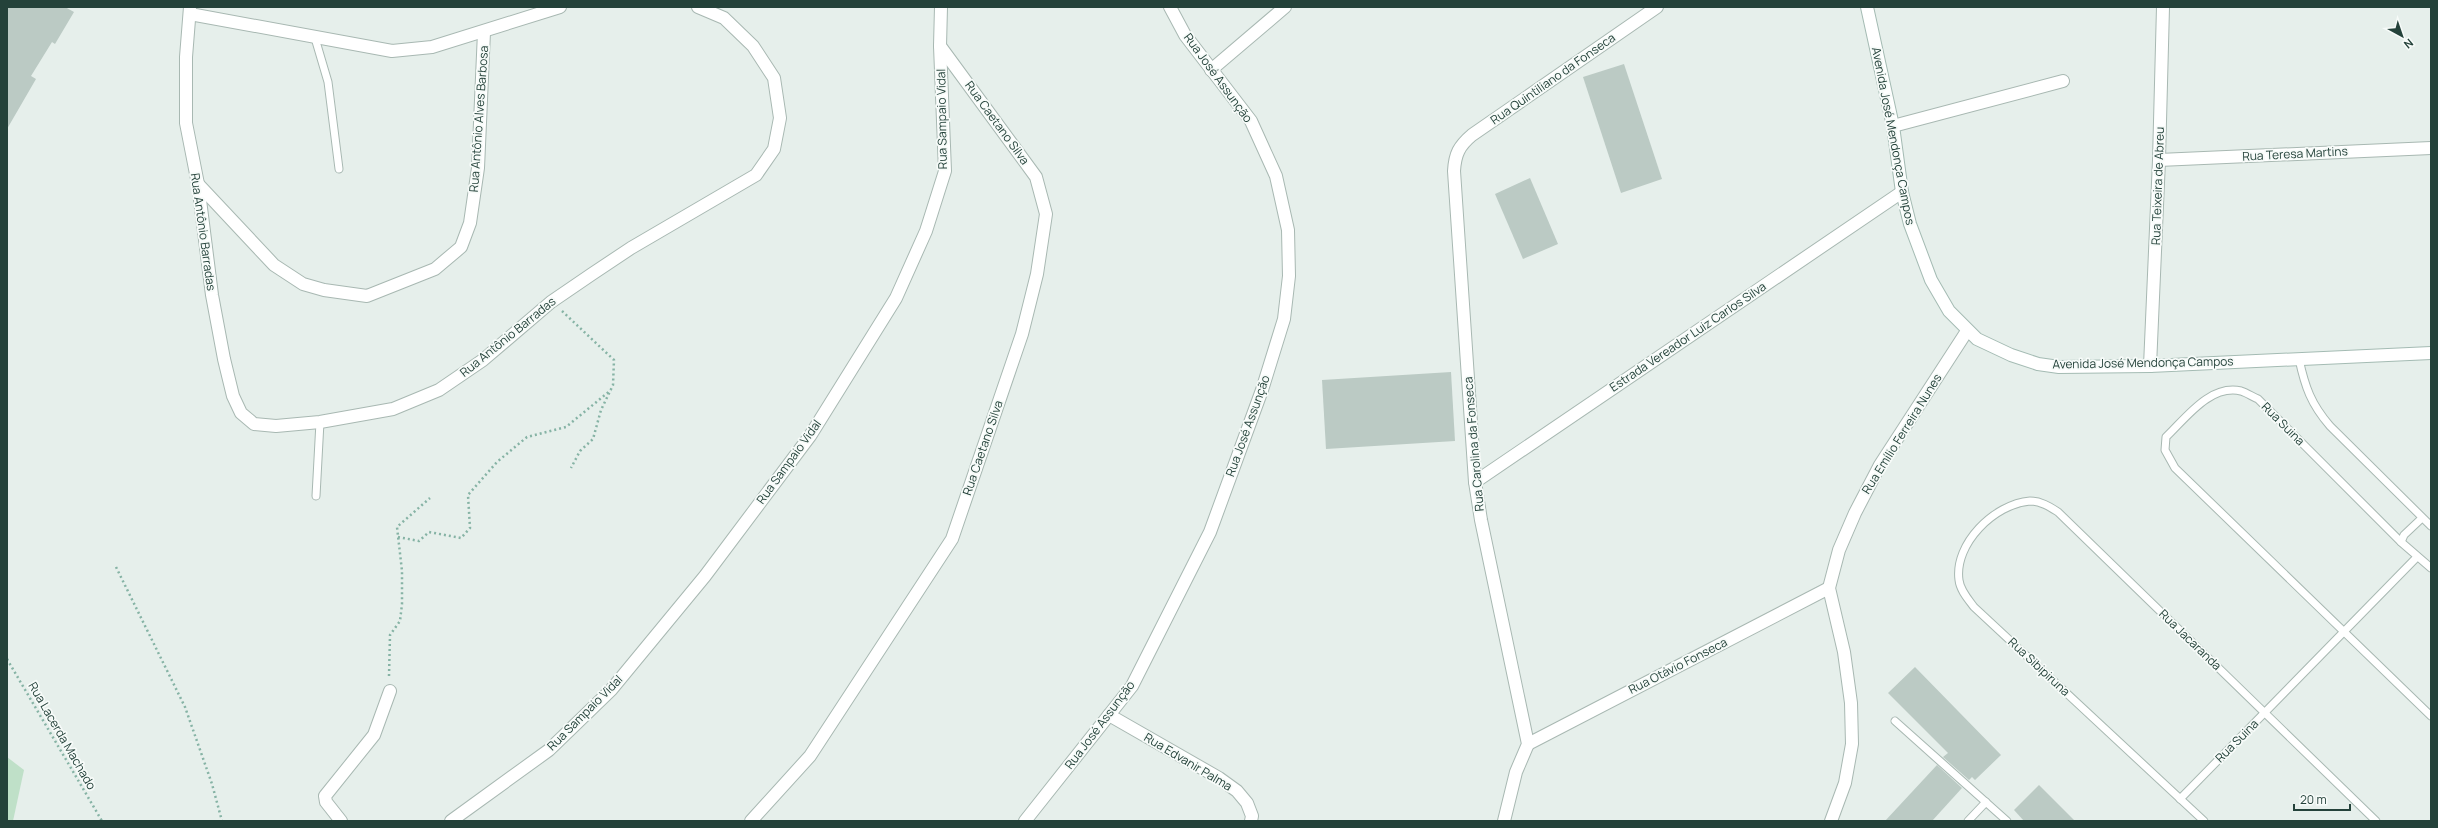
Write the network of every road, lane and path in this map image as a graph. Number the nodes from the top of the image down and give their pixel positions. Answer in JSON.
{"nodes":[{"id":1,"x":560,"y":7,"type":"edge"},
{"id":2,"x":698,"y":7,"type":"edge"},
{"id":3,"x":941,"y":7,"type":"edge"},
{"id":4,"x":1170,"y":7,"type":"edge"},
{"id":5,"x":1285,"y":7,"type":"edge"},
{"id":6,"x":1657,"y":7,"type":"edge"},
{"id":7,"x":1867,"y":7,"type":"edge"},
{"id":8,"x":2163,"y":7,"type":"edge"},
{"id":9,"x":190,"y":10,"type":"edge"},
{"id":10,"x":484,"y":32,"type":"junction"},
{"id":11,"x":315,"y":38,"type":"junction"},
{"id":12,"x":940,"y":46,"type":"junction"},
{"id":13,"x":1211,"y":70,"type":"junction"},
{"id":14,"x":2063,"y":81,"type":"dead end"},
{"id":15,"x":1893,"y":126,"type":"junction"},
{"id":16,"x":2431,"y":148,"type":"edge"},
{"id":17,"x":1455,"y":156,"type":"joint"},
{"id":18,"x":2159,"y":160,"type":"junction"},
{"id":19,"x":339,"y":169,"type":"dead end"},
{"id":20,"x":198,"y":184,"type":"junction"},
{"id":21,"x":1902,"y":192,"type":"junction"},
{"id":22,"x":551,"y":302,"type":"junction"},
{"id":23,"x":1967,"y":331,"type":"junction"},
{"id":24,"x":2431,"y":353,"type":"edge"},
{"id":25,"x":2298,"y":359,"type":"junction"},
{"id":26,"x":2150,"y":366,"type":"junction"},
{"id":27,"x":611,"y":390,"type":"junction"},
{"id":28,"x":320,"y":422,"type":"junction"},
{"id":29,"x":571,"y":468,"type":"dead end"},
{"id":30,"x":1475,"y":482,"type":"junction"},
{"id":31,"x":316,"y":496,"type":"dead end"},
{"id":32,"x":430,"y":498,"type":"dead end"},
{"id":33,"x":1988,"y":518,"type":"joint"},
{"id":34,"x":2422,"y":518,"type":"junction"},
{"id":35,"x":2431,"y":526,"type":"edge"},
{"id":36,"x":398,"y":537,"type":"junction"},
{"id":37,"x":2401,"y":542,"type":"junction"},
{"id":38,"x":2417,"y":557,"type":"junction"},
{"id":39,"x":2430,"y":566,"type":"edge"},
{"id":40,"x":116,"y":567,"type":"dead end"},
{"id":41,"x":1829,"y":588,"type":"junction"},
{"id":42,"x":2344,"y":631,"type":"junction"},
{"id":43,"x":7,"y":659,"type":"edge"},
{"id":44,"x":390,"y":691,"type":"joint"},
{"id":45,"x":2264,"y":713,"type":"junction"},
{"id":46,"x":1109,"y":715,"type":"junction"},
{"id":47,"x":2431,"y":716,"type":"edge"},
{"id":48,"x":1895,"y":721,"type":"dead end"},
{"id":49,"x":1528,"y":744,"type":"junction"},
{"id":50,"x":2180,"y":799,"type":"junction"},
{"id":51,"x":1986,"y":802,"type":"junction"},
{"id":52,"x":102,"y":821,"type":"edge"},
{"id":53,"x":222,"y":821,"type":"edge"},
{"id":54,"x":341,"y":821,"type":"edge"},
{"id":55,"x":451,"y":821,"type":"edge"},
{"id":56,"x":751,"y":821,"type":"edge"},
{"id":57,"x":1025,"y":821,"type":"edge"},
{"id":58,"x":1251,"y":821,"type":"edge"},
{"id":59,"x":1504,"y":821,"type":"edge"},
{"id":60,"x":1832,"y":821,"type":"edge"},
{"id":61,"x":1968,"y":821,"type":"edge"},
{"id":62,"x":2007,"y":821,"type":"edge"},
{"id":63,"x":2204,"y":821,"type":"edge"},
{"id":64,"x":2376,"y":821,"type":"edge"}],
"edges":[{"from":1,"to":10,"type":"street","name":"Rua Antônio Barradas"},
{"from":2,"to":22,"type":"street","name":"Rua Antônio Barradas"},
{"from":3,"to":12,"type":"street","name":"Rua Sampaio Vidal"},
{"from":4,"to":13,"type":"street","name":"Rua José Assunção"},
{"from":5,"to":13,"type":"street"},
{"from":6,"to":17,"type":"street","name":"Rua Quintiliano da Fonseca"},
{"from":7,"to":15,"type":"street","name":"Avenida José Mendonça Campos"},
{"from":8,"to":18,"type":"street","name":"Rua Teixeira de Abreu"},
{"from":9,"to":11,"type":"street","name":"Rua Antônio Barradas"},
{"from":9,"to":20,"type":"street","name":"Rua Antônio Barradas"},
{"from":10,"to":11,"type":"street","name":"Rua Antônio Barradas"},
{"from":10,"to":20,"type":"street","name":"Rua Antônio Alves Barbosa"},
{"from":11,"to":19,"type":"lane"},
{"from":12,"to":55,"type":"street","name":"Rua Sampaio Vidal"},
{"from":12,"to":56,"type":"street","name":"Rua Caetano Silva"},
{"from":13,"to":46,"type":"street","name":"Rua José Assunção"},
{"from":14,"to":15,"type":"street"},
{"from":15,"to":21,"type":"street","name":"Avenida José Mendonça Campos"},
{"from":16,"to":18,"type":"street","name":"Rua Teresa Martins"},
{"from":17,"to":30,"type":"street","name":"Rua Carolina da Fonseca"},
{"from":18,"to":26,"type":"street","name":"Rua Teixeira de Abreu"},
{"from":20,"to":28,"type":"street","name":"Rua Antônio Barradas"},
{"from":21,"to":23,"type":"street","name":"Avenida José Mendonça Campos"},
{"from":21,"to":30,"type":"street","name":"Estrada Vereador Luiz Carlos Silva"},
{"from":22,"to":27,"type":"path"},
{"from":22,"to":28,"type":"street","name":"Rua Antônio Barradas"},
{"from":23,"to":26,"type":"street","name":"Avenida José Mendonça Campos"},
{"from":23,"to":41,"type":"street","name":"Rua Emílio Ferreira Nunes"},
{"from":24,"to":25,"type":"street","name":"Avenida José Mendonça Campos"},
{"from":25,"to":26,"type":"street","name":"Avenida José Mendonça Campos"},
{"from":25,"to":34,"type":"lane"},
{"from":27,"to":29,"type":"path"},
{"from":27,"to":36,"type":"path"},
{"from":28,"to":31,"type":"lane"},
{"from":30,"to":49,"type":"street","name":"Rua Carolina da Fonseca"},
{"from":32,"to":36,"type":"path"},
{"from":33,"to":45,"type":"lane","name":"Rua Jacaranda"},
{"from":33,"to":50,"type":"lane","name":"Rua Sibipiruna"},
{"from":34,"to":35,"type":"lane"},
{"from":34,"to":37,"type":"lane"},
{"from":36,"to":44,"type":"path"},
{"from":37,"to":38,"type":"lane","name":"Rua Suina"},
{"from":37,"to":42,"type":"lane","name":"Rua Suina"},
{"from":38,"to":39,"type":"lane"},
{"from":38,"to":42,"type":"lane","name":"Rua Suina"},
{"from":40,"to":53,"type":"path"},
{"from":41,"to":49,"type":"street","name":"Rua Otávio Fonseca"},
{"from":41,"to":60,"type":"street","name":"Rua Emílio Ferreira Nunes"},
{"from":42,"to":45,"type":"lane","name":"Rua Suina"},
{"from":42,"to":47,"type":"lane"},
{"from":43,"to":52,"type":"path","name":"Rua Lacerda Machado"},
{"from":44,"to":54,"type":"street"},
{"from":45,"to":50,"type":"lane","name":"Rua Suina"},
{"from":45,"to":64,"type":"lane","name":"Rua Jacaranda"},
{"from":46,"to":57,"type":"street","name":"Rua José Assunção"},
{"from":46,"to":58,"type":"street","name":"Rua Edvanir Palma"},
{"from":48,"to":51,"type":"lane"},
{"from":49,"to":59,"type":"street"},
{"from":50,"to":63,"type":"lane"},
{"from":51,"to":61,"type":"lane"},
{"from":51,"to":62,"type":"lane"}]}
